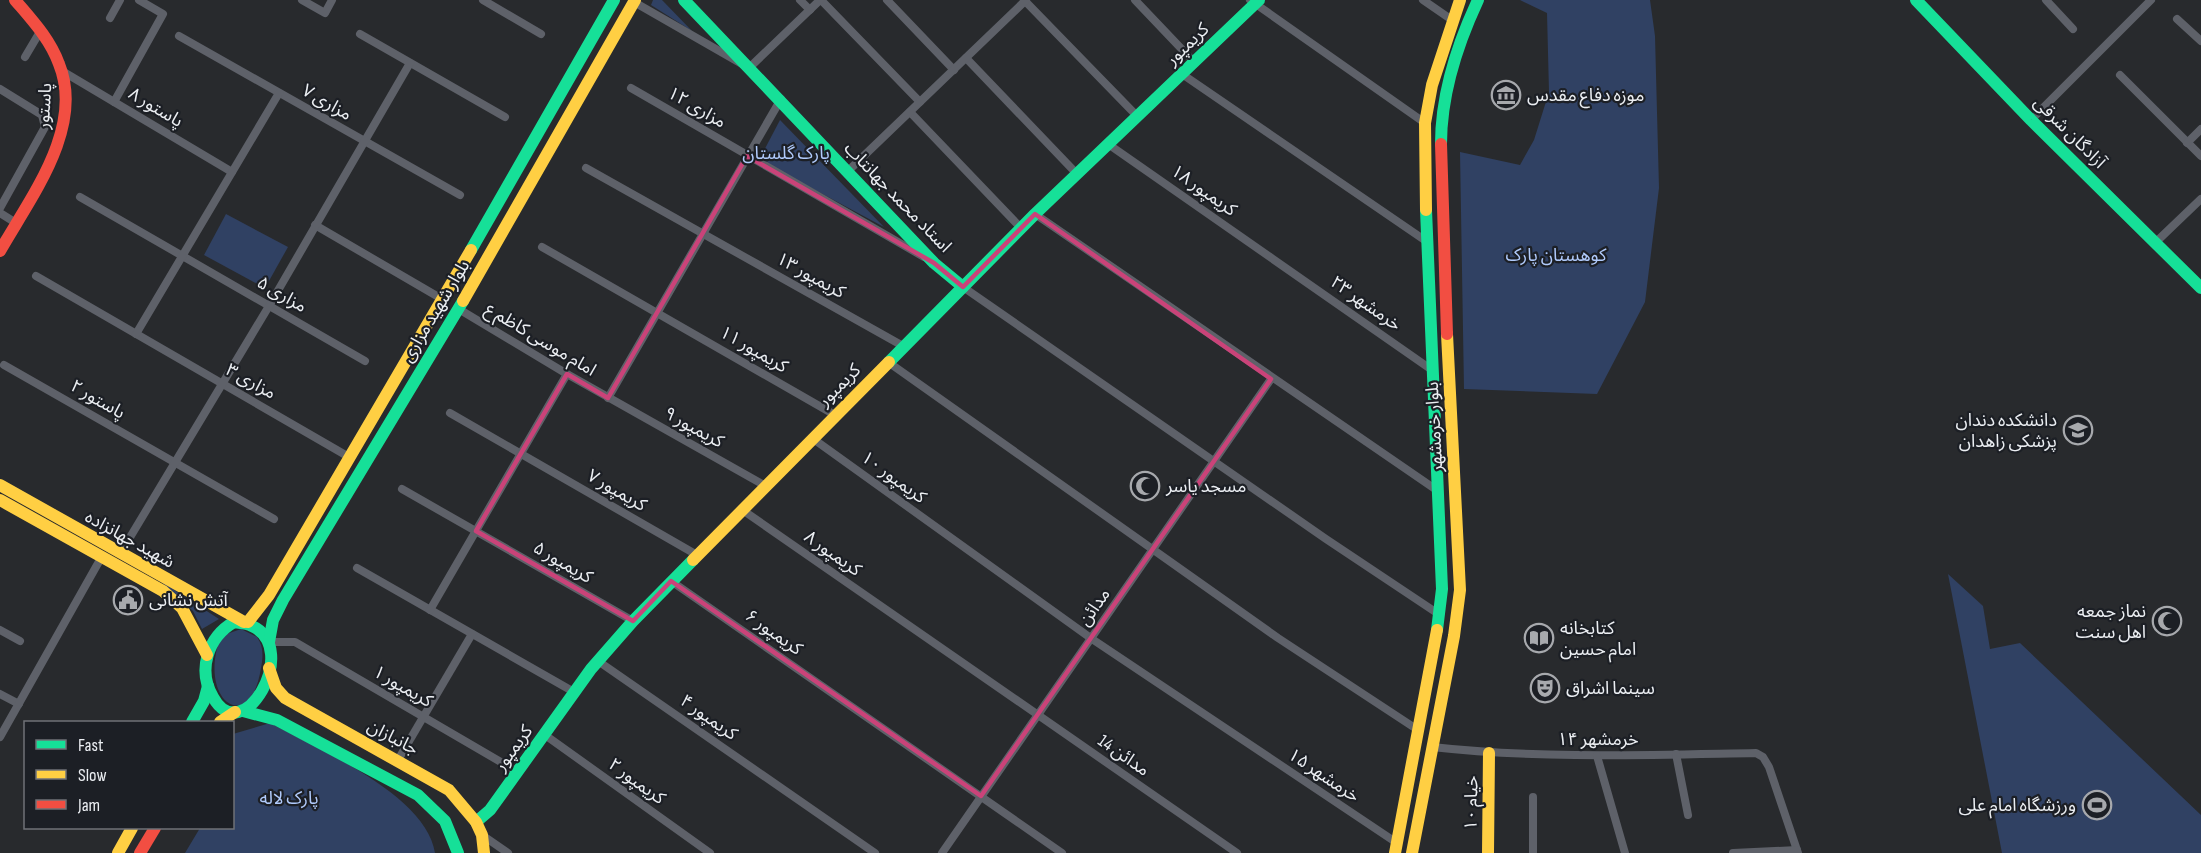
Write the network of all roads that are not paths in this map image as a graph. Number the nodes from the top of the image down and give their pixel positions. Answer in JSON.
{"nodes":[{"id":1,"x":120,"y":0,"type":"edge"},
{"id":2,"x":139,"y":0,"type":"edge"},
{"id":3,"x":302,"y":0,"type":"edge"},
{"id":4,"x":332,"y":0,"type":"edge"},
{"id":5,"x":483,"y":0,"type":"edge"},
{"id":6,"x":614,"y":0,"type":"edge"},
{"id":7,"x":684,"y":0,"type":"edge"},
{"id":8,"x":800,"y":0,"type":"edge"},
{"id":9,"x":820,"y":0,"type":"edge"},
{"id":10,"x":887,"y":0,"type":"edge"},
{"id":11,"x":1025,"y":0,"type":"edge"},
{"id":12,"x":1135,"y":0,"type":"edge"},
{"id":13,"x":1423,"y":0,"type":"edge"},
{"id":14,"x":1460,"y":0,"type":"edge"},
{"id":15,"x":1478,"y":0,"type":"edge"},
{"id":16,"x":1916,"y":0,"type":"edge"},
{"id":17,"x":2046,"y":0,"type":"edge"},
{"id":18,"x":2151,"y":0,"type":"edge"},
{"id":19,"x":18,"y":1,"type":"edge"},
{"id":20,"x":634,"y":1,"type":"edge"},
{"id":21,"x":1254,"y":2,"type":"edge"},
{"id":22,"x":810,"y":10,"type":"junction"},
{"id":23,"x":110,"y":18,"type":"dead end"},
{"id":24,"x":2177,"y":19,"type":"dead end"},
{"id":25,"x":1452,"y":20,"type":"junction"},
{"id":26,"x":2073,"y":29,"type":"dead end"},
{"id":27,"x":41,"y":30,"type":"junction"},
{"id":28,"x":541,"y":33,"type":"dead end"},
{"id":29,"x":360,"y":34,"type":"dead end"},
{"id":30,"x":179,"y":36,"type":"dead end"},
{"id":31,"x":2201,"y":41,"type":"edge"},
{"id":32,"x":25,"y":57,"type":"dead end"},
{"id":33,"x":966,"y":58,"type":"junction"},
{"id":34,"x":1194,"y":62,"type":"junction"},
{"id":35,"x":410,"y":63,"type":"junction"},
{"id":36,"x":749,"y":68,"type":"junction"},
{"id":37,"x":954,"y":70,"type":"junction"},
{"id":38,"x":62,"y":71,"type":"junction"},
{"id":39,"x":1182,"y":74,"type":"junction"},
{"id":40,"x":2120,"y":75,"type":"dead end"},
{"id":41,"x":631,"y":88,"type":"dead end"},
{"id":42,"x":0,"y":89,"type":"edge"},
{"id":43,"x":279,"y":93,"type":"junction"},
{"id":44,"x":781,"y":99,"type":"junction"},
{"id":45,"x":114,"y":102,"type":"junction"},
{"id":46,"x":920,"y":102,"type":"junction"},
{"id":47,"x":910,"y":112,"type":"junction"},
{"id":48,"x":1137,"y":116,"type":"junction"},
{"id":49,"x":505,"y":117,"type":"dead end"},
{"id":50,"x":2031,"y":120,"type":"junction"},
{"id":51,"x":1425,"y":123,"type":"junction"},
{"id":52,"x":2201,"y":129,"type":"edge"},
{"id":53,"x":364,"y":142,"type":"junction"},
{"id":54,"x":2187,"y":142,"type":"junction"},
{"id":55,"x":1108,"y":144,"type":"junction"},
{"id":56,"x":747,"y":156,"type":"junction"},
{"id":57,"x":2201,"y":156,"type":"edge"},
{"id":58,"x":586,"y":168,"type":"dead end"},
{"id":59,"x":232,"y":172,"type":"junction"},
{"id":60,"x":847,"y":172,"type":"junction"},
{"id":61,"x":1077,"y":174,"type":"junction"},
{"id":62,"x":460,"y":195,"type":"dead end"},
{"id":63,"x":80,"y":197,"type":"dead end"},
{"id":64,"x":2201,"y":199,"type":"edge"},
{"id":65,"x":0,"y":208,"type":"edge"},
{"id":66,"x":0,"y":213,"type":"edge"},
{"id":67,"x":1035,"y":214,"type":"junction"},
{"id":68,"x":16,"y":222,"type":"junction"},
{"id":69,"x":315,"y":225,"type":"junction"},
{"id":70,"x":1021,"y":228,"type":"junction"},
{"id":71,"x":702,"y":233,"type":"junction"},
{"id":72,"x":1426,"y":241,"type":"junction"},
{"id":73,"x":2156,"y":242,"type":"junction"},
{"id":74,"x":542,"y":247,"type":"dead end"},
{"id":75,"x":0,"y":251,"type":"edge"},
{"id":76,"x":182,"y":256,"type":"junction"},
{"id":77,"x":934,"y":263,"type":"junction"},
{"id":78,"x":1280,"y":264,"type":"joint"},
{"id":79,"x":36,"y":276,"type":"dead end"},
{"id":80,"x":963,"y":287,"type":"junction"},
{"id":81,"x":2201,"y":288,"type":"edge"},
{"id":82,"x":442,"y":299,"type":"junction"},
{"id":83,"x":1429,"y":300,"type":"junction"},
{"id":84,"x":1445,"y":300,"type":"junction"},
{"id":85,"x":269,"y":306,"type":"junction"},
{"id":86,"x":457,"y":308,"type":"junction"},
{"id":87,"x":656,"y":313,"type":"junction"},
{"id":88,"x":136,"y":334,"type":"junction"},
{"id":89,"x":903,"y":346,"type":"junction"},
{"id":90,"x":365,"y":361,"type":"dead end"},
{"id":91,"x":888,"y":362,"type":"junction"},
{"id":92,"x":4,"y":365,"type":"dead end"},
{"id":93,"x":1432,"y":370,"type":"junction"},
{"id":94,"x":567,"y":374,"type":"junction"},
{"id":95,"x":1271,"y":379,"type":"junction"},
{"id":96,"x":222,"y":385,"type":"junction"},
{"id":97,"x":608,"y":398,"type":"junction"},
{"id":98,"x":450,"y":413,"type":"dead end"},
{"id":99,"x":835,"y":414,"type":"junction"},
{"id":100,"x":812,"y":438,"type":"junction"},
{"id":101,"x":521,"y":454,"type":"junction"},
{"id":102,"x":349,"y":457,"type":"junction"},
{"id":103,"x":1215,"y":460,"type":"junction"},
{"id":104,"x":174,"y":463,"type":"junction"},
{"id":105,"x":0,"y":485,"type":"edge"},
{"id":106,"x":764,"y":485,"type":"junction"},
{"id":107,"x":402,"y":489,"type":"dead end"},
{"id":108,"x":1437,"y":491,"type":"junction"},
{"id":109,"x":1,"y":503,"type":"edge"},
{"id":110,"x":741,"y":509,"type":"junction"},
{"id":111,"x":274,"y":519,"type":"dead end"},
{"id":112,"x":476,"y":531,"type":"junction"},
{"id":113,"x":1154,"y":549,"type":"junction"},
{"id":114,"x":697,"y":555,"type":"junction"},
{"id":115,"x":101,"y":558,"type":"junction"},
{"id":116,"x":117,"y":559,"type":"junction"},
{"id":117,"x":357,"y":568,"type":"dead end"},
{"id":118,"x":672,"y":581,"type":"junction"},
{"id":119,"x":430,"y":610,"type":"junction"},
{"id":120,"x":1440,"y":615,"type":"junction"},
{"id":121,"x":633,"y":621,"type":"junction"},
{"id":122,"x":246,"y":622,"type":"junction"},
{"id":123,"x":0,"y":630,"type":"edge"},
{"id":124,"x":472,"y":634,"type":"junction"},
{"id":125,"x":1092,"y":639,"type":"junction"},
{"id":126,"x":20,"y":641,"type":"dead end"},
{"id":127,"x":269,"y":642,"type":"junction"},
{"id":128,"x":207,"y":655,"type":"junction"},
{"id":129,"x":598,"y":661,"type":"junction"},
{"id":130,"x":269,"y":668,"type":"junction"},
{"id":131,"x":208,"y":685,"type":"junction"},
{"id":132,"x":574,"y":692,"type":"junction"},
{"id":133,"x":0,"y":694,"type":"edge"},
{"id":134,"x":19,"y":704,"type":"junction"},
{"id":135,"x":239,"y":712,"type":"junction"},
{"id":136,"x":1038,"y":715,"type":"junction"},
{"id":137,"x":423,"y":717,"type":"junction"},
{"id":138,"x":193,"y":721,"type":"edge"},
{"id":139,"x":223,"y":721,"type":"edge"},
{"id":140,"x":1418,"y":730,"type":"junction"},
{"id":141,"x":545,"y":735,"type":"junction"},
{"id":142,"x":0,"y":737,"type":"edge"},
{"id":143,"x":1432,"y":747,"type":"junction"},
{"id":144,"x":1489,"y":753,"type":"junction"},
{"id":145,"x":1676,"y":754,"type":"junction"},
{"id":146,"x":1598,"y":756,"type":"junction"},
{"id":147,"x":399,"y":760,"type":"junction"},
{"id":148,"x":518,"y":772,"type":"junction"},
{"id":149,"x":981,"y":796,"type":"junction"},
{"id":150,"x":1533,"y":797,"type":"dead end"},
{"id":151,"x":1688,"y":815,"type":"dead end"},
{"id":152,"x":476,"y":822,"type":"junction"},
{"id":153,"x":131,"y":829,"type":"edge"},
{"id":154,"x":153,"y":829,"type":"edge"},
{"id":155,"x":482,"y":835,"type":"junction"},
{"id":156,"x":1396,"y":848,"type":"edge"},
{"id":157,"x":1798,"y":851,"type":"edge"},
{"id":158,"x":118,"y":853,"type":"edge"},
{"id":159,"x":140,"y":853,"type":"edge"},
{"id":160,"x":458,"y":853,"type":"edge"},
{"id":161,"x":484,"y":853,"type":"edge"},
{"id":162,"x":508,"y":853,"type":"edge"},
{"id":163,"x":710,"y":853,"type":"edge"},
{"id":164,"x":875,"y":853,"type":"edge"},
{"id":165,"x":942,"y":853,"type":"edge"},
{"id":166,"x":1062,"y":853,"type":"edge"},
{"id":167,"x":1237,"y":853,"type":"edge"},
{"id":168,"x":1413,"y":853,"type":"edge"},
{"id":169,"x":1488,"y":853,"type":"edge"},
{"id":170,"x":1533,"y":853,"type":"edge"},
{"id":171,"x":1625,"y":853,"type":"edge"},
{"id":172,"x":1733,"y":853,"type":"edge"}],
"edges":[{"from":1,"to":23,"type":"street"},
{"from":2,"to":45,"type":"street"},
{"from":3,"to":4,"type":"street"},
{"from":5,"to":28,"type":"street"},
{"from":6,"to":82,"type":"main road","name":"بلوار شهید مزاری"},
{"from":7,"to":36,"type":"main road","name":"استاد محمد جهانتاب"},
{"from":8,"to":22,"type":"street"},
{"from":9,"to":22,"type":"street"},
{"from":9,"to":46,"type":"street"},
{"from":10,"to":37,"type":"street"},
{"from":11,"to":33,"type":"street"},
{"from":11,"to":48,"type":"street"},
{"from":12,"to":34,"type":"street"},
{"from":13,"to":25,"type":"street"},
{"from":14,"to":25,"type":"main road","name":"بلوار خرمشهر"},
{"from":15,"to":84,"type":"main road","name":"بلوار خرمشهر"},
{"from":16,"to":50,"type":"main road","name":"آزادگان شرقی"},
{"from":17,"to":26,"type":"street"},
{"from":18,"to":50,"type":"street"},
{"from":19,"to":27,"type":"main road","name":"پاستور"},
{"from":20,"to":36,"type":"street"},
{"from":20,"to":86,"type":"main road","name":"بلوار شهید مزاری"},
{"from":21,"to":34,"type":"main road","name":"کریمپور"},
{"from":21,"to":51,"type":"street"},
{"from":22,"to":36,"type":"street"},
{"from":24,"to":31,"type":"street"},
{"from":25,"to":51,"type":"main road","name":"بلوار خرمشهر"},
{"from":27,"to":32,"type":"street"},
{"from":27,"to":38,"type":"main road","name":"پاستور"},
{"from":29,"to":35,"type":"street"},
{"from":30,"to":43,"type":"street","name":"مزاری ۷"},
{"from":33,"to":37,"type":"street"},
{"from":33,"to":61,"type":"street"},
{"from":34,"to":39,"type":"main road","name":"کریمپور"},
{"from":35,"to":49,"type":"street"},
{"from":35,"to":53,"type":"street"},
{"from":36,"to":44,"type":"main road","name":"استاد محمد جهانتاب"},
{"from":37,"to":46,"type":"street"},
{"from":38,"to":45,"type":"street","name":"پاستور ۸"},
{"from":38,"to":68,"type":"main road","name":"پاستور"},
{"from":39,"to":48,"type":"main road","name":"کریمپور"},
{"from":39,"to":72,"type":"street"},
{"from":40,"to":54,"type":"street"},
{"from":41,"to":56,"type":"street","name":"مزاری ۱۲"},
{"from":42,"to":65,"type":"street"},
{"from":43,"to":53,"type":"street","name":"مزاری ۷"},
{"from":43,"to":59,"type":"street"},
{"from":44,"to":56,"type":"street"},
{"from":44,"to":60,"type":"main road","name":"استاد محمد جهانتاب"},
{"from":45,"to":59,"type":"street","name":"پاستور ۸"},
{"from":46,"to":47,"type":"street"},
{"from":47,"to":60,"type":"street"},
{"from":47,"to":70,"type":"street"},
{"from":48,"to":55,"type":"main road","name":"کریمپور"},
{"from":50,"to":73,"type":"main road","name":"آزادگان شرقی"},
{"from":51,"to":72,"type":"main road","name":"بلوار خرمشهر"},
{"from":52,"to":54,"type":"street"},
{"from":53,"to":62,"type":"street","name":"مزاری ۷"},
{"from":53,"to":69,"type":"street"},
{"from":54,"to":57,"type":"street"},
{"from":55,"to":61,"type":"main road","name":"کریمپور"},
{"from":55,"to":78,"type":"street","name":"کریمپور ۱۸"},
{"from":56,"to":71,"type":"street"},
{"from":56,"to":77,"type":"street","name":"مزاری ۱۲"},
{"from":58,"to":71,"type":"street","name":"کریمپور ۱۳"},
{"from":59,"to":76,"type":"street"},
{"from":60,"to":77,"type":"main road","name":"استاد محمد جهانتاب"},
{"from":61,"to":67,"type":"main road","name":"کریمپور"},
{"from":63,"to":76,"type":"street","name":"مزاری ۵"},
{"from":64,"to":73,"type":"street"},
{"from":66,"to":68,"type":"street"},
{"from":67,"to":70,"type":"main road","name":"کریمپور"},
{"from":67,"to":95,"type":"street"},
{"from":68,"to":75,"type":"main road","name":"پاستور"},
{"from":69,"to":82,"type":"street"},
{"from":69,"to":85,"type":"street"},
{"from":70,"to":80,"type":"main road","name":"کریمپور"},
{"from":71,"to":87,"type":"street"},
{"from":71,"to":89,"type":"street","name":"کریمپور ۱۳"},
{"from":72,"to":83,"type":"main road","name":"بلوار خرمشهر"},
{"from":73,"to":81,"type":"main road","name":"آزادگان شرقی"},
{"from":74,"to":87,"type":"street","name":"کریمپور ۱۱"},
{"from":76,"to":85,"type":"street","name":"مزاری ۵"},
{"from":76,"to":88,"type":"street"},
{"from":77,"to":80,"type":"main road","name":"استاد محمد جهانتاب"},
{"from":78,"to":93,"type":"street","name":"خرمشهر ۲۳"},
{"from":79,"to":88,"type":"street","name":"مزاری ۳"},
{"from":80,"to":89,"type":"main road","name":"کریمپور"},
{"from":80,"to":103,"type":"street"},
{"from":82,"to":86,"type":"main road"},
{"from":82,"to":102,"type":"main road","name":"بلوار شهید مزاری"},
{"from":83,"to":84,"type":"main road"},
{"from":83,"to":93,"type":"main road","name":"بلوار خرمشهر"},
{"from":84,"to":143,"type":"main road","name":"بلوار خرمشهر"},
{"from":85,"to":90,"type":"street","name":"مزاری ۵"},
{"from":85,"to":96,"type":"street"},
{"from":86,"to":94,"type":"street","name":"امام موسی کاظم ع"},
{"from":86,"to":127,"type":"main road","name":"بلوار شهید مزاری"},
{"from":87,"to":97,"type":"street"},
{"from":87,"to":99,"type":"street","name":"کریمپور ۱۱"},
{"from":88,"to":96,"type":"street","name":"مزاری ۳"},
{"from":89,"to":91,"type":"main road","name":"کریمپور"},
{"from":91,"to":99,"type":"main road","name":"کریمپور"},
{"from":91,"to":113,"type":"street"},
{"from":92,"to":104,"type":"street","name":"پاستور ۲"},
{"from":93,"to":108,"type":"main road","name":"بلوار خرمشهر"},
{"from":94,"to":97,"type":"street","name":"امام موسی کاظم ع"},
{"from":94,"to":101,"type":"street"},
{"from":95,"to":103,"type":"street","name":"مدائن"},
{"from":95,"to":108,"type":"street"},
{"from":96,"to":102,"type":"street","name":"مزاری ۳"},
{"from":96,"to":104,"type":"street"},
{"from":97,"to":106,"type":"street","name":"کریمپور ۹"},
{"from":98,"to":101,"type":"street","name":"کریمپور ۷"},
{"from":99,"to":100,"type":"main road","name":"کریمپور"},
{"from":100,"to":106,"type":"main road","name":"کریمپور"},
{"from":100,"to":125,"type":"street","name":"کریمپور ۱۰"},
{"from":101,"to":112,"type":"street"},
{"from":101,"to":114,"type":"street","name":"کریمپور ۷"},
{"from":102,"to":122,"type":"main road","name":"بلوار شهید مزاری"},
{"from":103,"to":113,"type":"street","name":"مدائن"},
{"from":103,"to":120,"type":"street"},
{"from":104,"to":111,"type":"street","name":"پاستور ۲"},
{"from":104,"to":116,"type":"street"},
{"from":105,"to":116,"type":"main road","name":"شهید جهانزاده"},
{"from":106,"to":110,"type":"main road","name":"کریمپور"},
{"from":107,"to":112,"type":"street","name":"کریمپور ۵"},
{"from":108,"to":120,"type":"main road","name":"بلوار خرمشهر"},
{"from":109,"to":115,"type":"main road","name":"شهید جهانزاده"},
{"from":110,"to":114,"type":"main road","name":"کریمپور"},
{"from":110,"to":136,"type":"street","name":"کریمپور ۸"},
{"from":112,"to":119,"type":"street"},
{"from":112,"to":121,"type":"street","name":"کریمپور ۵"},
{"from":113,"to":125,"type":"street","name":"مدائن"},
{"from":113,"to":140,"type":"street"},
{"from":114,"to":118,"type":"main road","name":"کریمپور"},
{"from":115,"to":116,"type":"main road","name":"شهید جهانزاده"},
{"from":115,"to":134,"type":"street"},
{"from":116,"to":122,"type":"main road","name":"شهید جهانزاده"},
{"from":116,"to":128,"type":"main road","name":"شهید جهانزاده"},
{"from":117,"to":119,"type":"street"},
{"from":118,"to":121,"type":"main road","name":"کریمپور"},
{"from":118,"to":149,"type":"street","name":"کریمپور ۶"},
{"from":119,"to":124,"type":"street"},
{"from":120,"to":140,"type":"main road","name":"بلوار خرمشهر"},
{"from":121,"to":129,"type":"main road","name":"کریمپور"},
{"from":122,"to":127,"type":"main road"},
{"from":122,"to":128,"type":"main road"},
{"from":123,"to":126,"type":"street"},
{"from":124,"to":132,"type":"street"},
{"from":124,"to":137,"type":"street"},
{"from":125,"to":136,"type":"street","name":"مدائن"},
{"from":125,"to":156,"type":"street","name":"خرمشهر ۱۵"},
{"from":127,"to":130,"type":"main road"},
{"from":127,"to":137,"type":"street","name":"کریمپور ۱"},
{"from":128,"to":131,"type":"main road"},
{"from":129,"to":132,"type":"main road","name":"کریمپور"},
{"from":129,"to":164,"type":"street","name":"کریمپور ۴"},
{"from":130,"to":135,"type":"main road"},
{"from":130,"to":147,"type":"main road","name":"جانبازان"},
{"from":131,"to":135,"type":"main road"},
{"from":131,"to":138,"type":"main road"},
{"from":132,"to":141,"type":"main road","name":"کریمپور"},
{"from":133,"to":134,"type":"street"},
{"from":134,"to":142,"type":"street"},
{"from":135,"to":139,"type":"main road"},
{"from":135,"to":160,"type":"main road"},
{"from":136,"to":149,"type":"street","name":"مدائن"},
{"from":136,"to":167,"type":"street","name":"مدائن 14"},
{"from":137,"to":147,"type":"street"},
{"from":137,"to":148,"type":"street","name":"کریمپور ۱"},
{"from":140,"to":156,"type":"main road","name":"بلوار خرمشهر"},
{"from":141,"to":148,"type":"main road","name":"کریمپور"},
{"from":141,"to":163,"type":"street","name":"کریمپور ۲"},
{"from":143,"to":144,"type":"street","name":"خرمشهر ۱۴"},
{"from":143,"to":168,"type":"main road","name":"بلوار خرمشهر"},
{"from":144,"to":146,"type":"street","name":"خرمشهر ۱۴"},
{"from":144,"to":169,"type":"main road","name":"خیام ۱۰"},
{"from":145,"to":146,"type":"street","name":"خرمشهر ۱۴"},
{"from":145,"to":151,"type":"street"},
{"from":145,"to":157,"type":"street","name":"خرمشهر ۱۴"},
{"from":146,"to":171,"type":"street"},
{"from":147,"to":152,"type":"main road","name":"جانبازان"},
{"from":148,"to":152,"type":"main road","name":"کریمپور"},
{"from":149,"to":165,"type":"street","name":"مدائن"},
{"from":149,"to":166,"type":"street","name":"کریمپور ۶"},
{"from":150,"to":170,"type":"street"},
{"from":152,"to":155,"type":"main road","name":"جانبازان"},
{"from":153,"to":158,"type":"main road"},
{"from":154,"to":159,"type":"main road"},
{"from":155,"to":161,"type":"main road","name":"جانبازان"},
{"from":155,"to":162,"type":"street"},
{"from":157,"to":172,"type":"street"}]}
